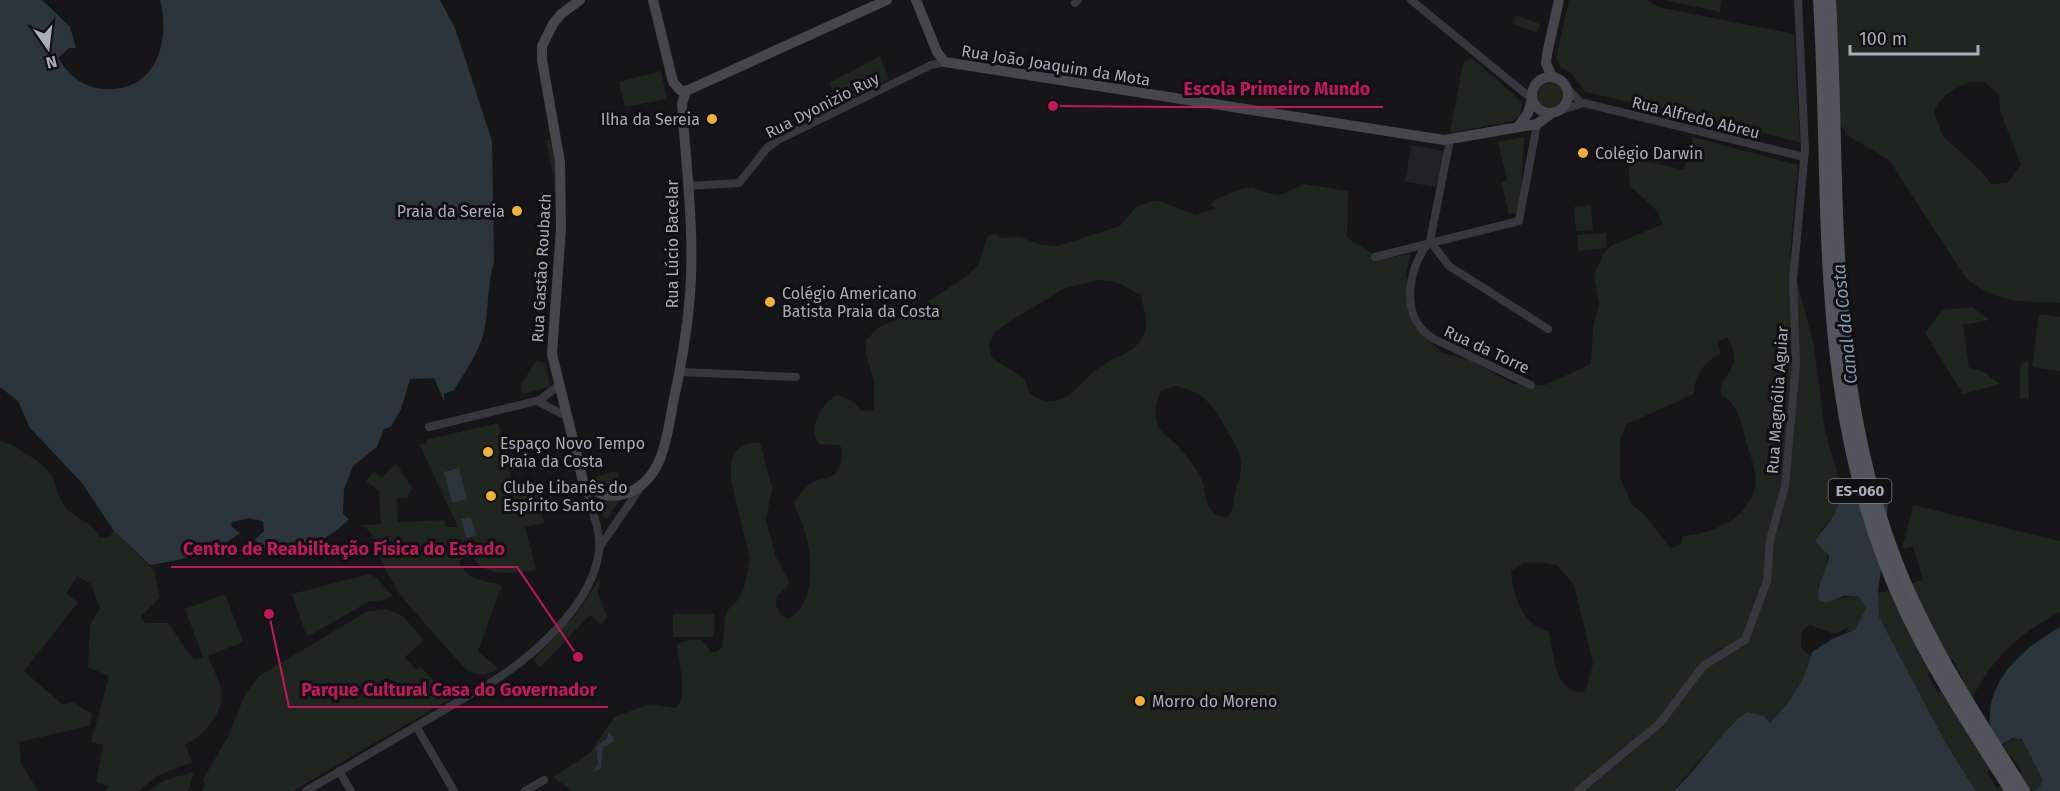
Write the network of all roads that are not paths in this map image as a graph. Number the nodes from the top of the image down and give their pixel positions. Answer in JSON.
{"nodes":[{"id":1,"x":580,"y":0,"type":"edge"},
{"id":2,"x":653,"y":0,"type":"edge"},
{"id":3,"x":887,"y":0,"type":"edge"},
{"id":4,"x":916,"y":0,"type":"edge"},
{"id":5,"x":1410,"y":0,"type":"edge"},
{"id":6,"x":1559,"y":0,"type":"edge"},
{"id":7,"x":1798,"y":0,"type":"edge"},
{"id":8,"x":1819,"y":0,"type":"edge"},
{"id":9,"x":1830,"y":0,"type":"edge"},
{"id":10,"x":945,"y":62,"type":"junction"},
{"id":11,"x":1552,"y":77,"type":"junction"},
{"id":12,"x":1566,"y":87,"type":"junction"},
{"id":13,"x":686,"y":91,"type":"junction"},
{"id":14,"x":1532,"y":99,"type":"junction"},
{"id":15,"x":1581,"y":103,"type":"junction"},
{"id":16,"x":1556,"y":112,"type":"junction"},
{"id":17,"x":1537,"y":124,"type":"junction"},
{"id":18,"x":1518,"y":128,"type":"junction"},
{"id":19,"x":1450,"y":140,"type":"junction"},
{"id":20,"x":1804,"y":157,"type":"junction"},
{"id":21,"x":687,"y":186,"type":"junction"},
{"id":22,"x":1430,"y":241,"type":"junction"},
{"id":23,"x":1375,"y":257,"type":"dead end"},
{"id":24,"x":1548,"y":329,"type":"dead end"},
{"id":25,"x":680,"y":372,"type":"junction"},
{"id":26,"x":796,"y":377,"type":"dead end"},
{"id":27,"x":559,"y":385,"type":"junction"},
{"id":28,"x":1531,"y":385,"type":"dead end"},
{"id":29,"x":535,"y":401,"type":"junction"},
{"id":30,"x":566,"y":416,"type":"junction"},
{"id":31,"x":429,"y":427,"type":"dead end"},
{"id":32,"x":648,"y":477,"type":"junction"},
{"id":33,"x":583,"y":481,"type":"junction"},
{"id":34,"x":599,"y":548,"type":"junction"},
{"id":35,"x":416,"y":726,"type":"junction"},
{"id":36,"x":339,"y":771,"type":"junction"},
{"id":37,"x":544,"y":780,"type":"dead end"},
{"id":38,"x":306,"y":791,"type":"edge"},
{"id":39,"x":351,"y":791,"type":"edge"},
{"id":40,"x":454,"y":791,"type":"edge"},
{"id":41,"x":525,"y":791,"type":"edge"},
{"id":42,"x":1578,"y":791,"type":"edge"},
{"id":43,"x":2011,"y":791,"type":"edge"},
{"id":44,"x":2024,"y":791,"type":"edge"}],
"edges":[{"from":1,"to":27,"type":"street","name":"Rua Gastão Roubach"},
{"from":2,"to":13,"type":"street"},
{"from":3,"to":13,"type":"street"},
{"from":4,"to":10,"type":"street"},
{"from":5,"to":14,"type":"street"},
{"from":6,"to":11,"type":"street"},
{"from":7,"to":20,"type":"street","name":"Rua Magnólia Aguiar"},
{"from":8,"to":43,"type":"main road","number":"ES-060"},
{"from":9,"to":44,"type":"main road","number":"ES-060"},
{"from":10,"to":19,"type":"street","name":"Rua João Joaquim da Mota"},
{"from":10,"to":21,"type":"street","name":"Rua Dyonizio Ruy"},
{"from":11,"to":12,"type":"street"},
{"from":11,"to":14,"type":"street"},
{"from":12,"to":15,"type":"street"},
{"from":12,"to":16,"type":"street"},
{"from":13,"to":21,"type":"street","name":"Rua Lúcio Bacelar"},
{"from":14,"to":16,"type":"street"},
{"from":14,"to":18,"type":"street"},
{"from":15,"to":16,"type":"street"},
{"from":15,"to":20,"type":"street","name":"Rua Alfredo Abreu"},
{"from":16,"to":17,"type":"street"},
{"from":17,"to":18,"type":"street","name":"Rua João Joaquim da Mota"},
{"from":17,"to":22,"type":"street"},
{"from":18,"to":19,"type":"street","name":"Rua João Joaquim da Mota"},
{"from":19,"to":22,"type":"street"},
{"from":20,"to":42,"type":"street","name":"Rua Magnólia Aguiar"},
{"from":21,"to":25,"type":"street","name":"Rua Lúcio Bacelar"},
{"from":22,"to":23,"type":"street"},
{"from":22,"to":24,"type":"street"},
{"from":22,"to":28,"type":"street","name":"Rua da Torre"},
{"from":25,"to":26,"type":"street"},
{"from":25,"to":32,"type":"street","name":"Rua Lúcio Bacelar"},
{"from":27,"to":29,"type":"street"},
{"from":27,"to":30,"type":"street","name":"Rua Gastão Roubach"},
{"from":29,"to":30,"type":"street"},
{"from":29,"to":31,"type":"street"},
{"from":30,"to":33,"type":"street","name":"Rua Gastão Roubach"},
{"from":32,"to":33,"type":"street"},
{"from":32,"to":34,"type":"street","name":"Rua Lúcio Bacelar"},
{"from":33,"to":34,"type":"street","name":"Rua Gastão Roubach"},
{"from":34,"to":35,"type":"street"},
{"from":35,"to":36,"type":"street"},
{"from":35,"to":40,"type":"street"},
{"from":36,"to":38,"type":"street"},
{"from":36,"to":39,"type":"street"},
{"from":37,"to":41,"type":"street"}]}
